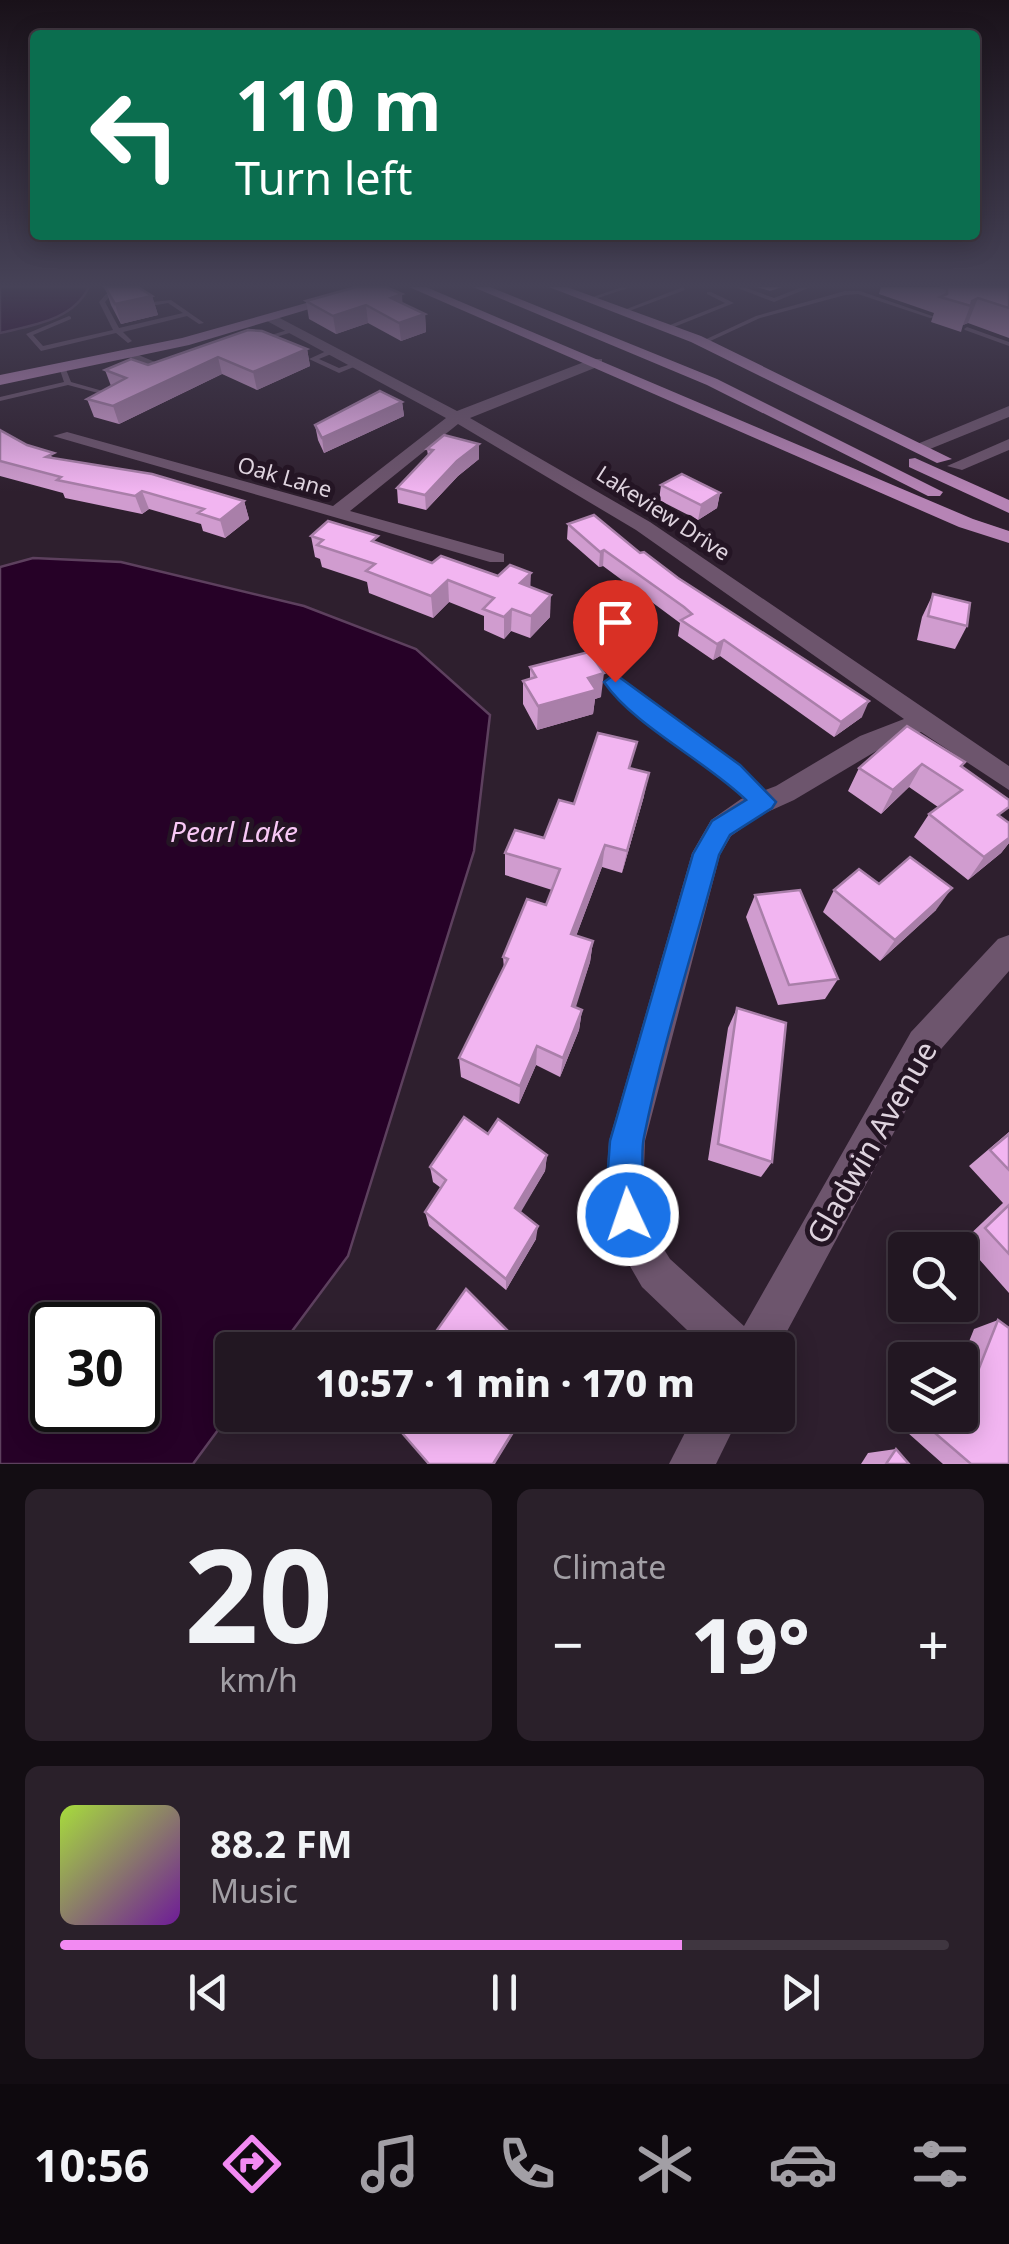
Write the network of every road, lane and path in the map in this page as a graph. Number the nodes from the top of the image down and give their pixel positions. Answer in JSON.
{"nodes":[{"id":1,"x":37,"y":355,"type":"edge"},
{"id":2,"x":102,"y":355,"type":"edge"},
{"id":3,"x":144,"y":355,"type":"edge"},
{"id":4,"x":342,"y":355,"type":"edge"},
{"id":5,"x":581,"y":355,"type":"edge"},
{"id":6,"x":652,"y":355,"type":"edge"},
{"id":7,"x":682,"y":355,"type":"edge"},
{"id":8,"x":731,"y":355,"type":"edge"},
{"id":9,"x":597,"y":362,"type":"junction"},
{"id":10,"x":178,"y":364,"type":"edge"},
{"id":11,"x":0,"y":367,"type":"edge"},
{"id":12,"x":65,"y":376,"type":"junction"},
{"id":13,"x":0,"y":380,"type":"edge"},
{"id":14,"x":116,"y":396,"type":"edge"},
{"id":15,"x":0,"y":400,"type":"edge"},
{"id":16,"x":1009,"y":411,"type":"edge"},
{"id":17,"x":457,"y":417,"type":"junction"},
{"id":18,"x":61,"y":436,"type":"dead end"},
{"id":19,"x":1009,"y":444,"type":"edge"},
{"id":20,"x":919,"y":447,"type":"junction"},
{"id":21,"x":956,"y":466,"type":"junction"},
{"id":22,"x":1009,"y":496,"type":"edge"},
{"id":23,"x":1009,"y":507,"type":"edge"},
{"id":24,"x":336,"y":513,"type":"junction"},
{"id":25,"x":1009,"y":534,"type":"edge"},
{"id":26,"x":497,"y":558,"type":"dead end"},
{"id":27,"x":615,"y":682,"type":"dead end"},
{"id":28,"x":921,"y":722,"type":"junction"},
{"id":29,"x":1009,"y":780,"type":"edge"},
{"id":30,"x":763,"y":802,"type":"junction"},
{"id":31,"x":1009,"y":949,"type":"edge"},
{"id":32,"x":720,"y":1332,"type":"edge"},
{"id":33,"x":764,"y":1332,"type":"edge"},
{"id":34,"x":709,"y":1432,"type":"edge"},
{"id":35,"x":692,"y":1464,"type":"edge"}],
"edges":[{"from":1,"to":11,"type":"main road"},
{"from":2,"to":12,"type":"main road"},
{"from":3,"to":10,"type":"lane"},
{"from":4,"to":17,"type":"street","name":"Lakeview Drive"},
{"from":5,"to":9,"type":"main road"},
{"from":6,"to":25,"type":"main road"},
{"from":7,"to":23,"type":"main road"},
{"from":8,"to":20,"type":"main road"},
{"from":9,"to":17,"type":"street"},
{"from":9,"to":25,"type":"main road"},
{"from":12,"to":13,"type":"main road"},
{"from":12,"to":14,"type":"lane"},
{"from":12,"to":15,"type":"lane"},
{"from":16,"to":20,"type":"street"},
{"from":17,"to":24,"type":"street"},
{"from":17,"to":28,"type":"street","name":"Lakeview Drive"},
{"from":18,"to":24,"type":"street","name":"Oak Lane"},
{"from":19,"to":21,"type":"street"},
{"from":20,"to":21,"type":"main road"},
{"from":21,"to":22,"type":"main road"},
{"from":24,"to":26,"type":"street","name":"Oak Lane"},
{"from":27,"to":30,"type":"lane"},
{"from":28,"to":29,"type":"street","name":"Lakeview Drive"},
{"from":28,"to":30,"type":"street"},
{"from":30,"to":32,"type":"street"},
{"from":31,"to":33,"type":"street","name":"Gladwin Avenue"},
{"from":34,"to":35,"type":"street"}]}
